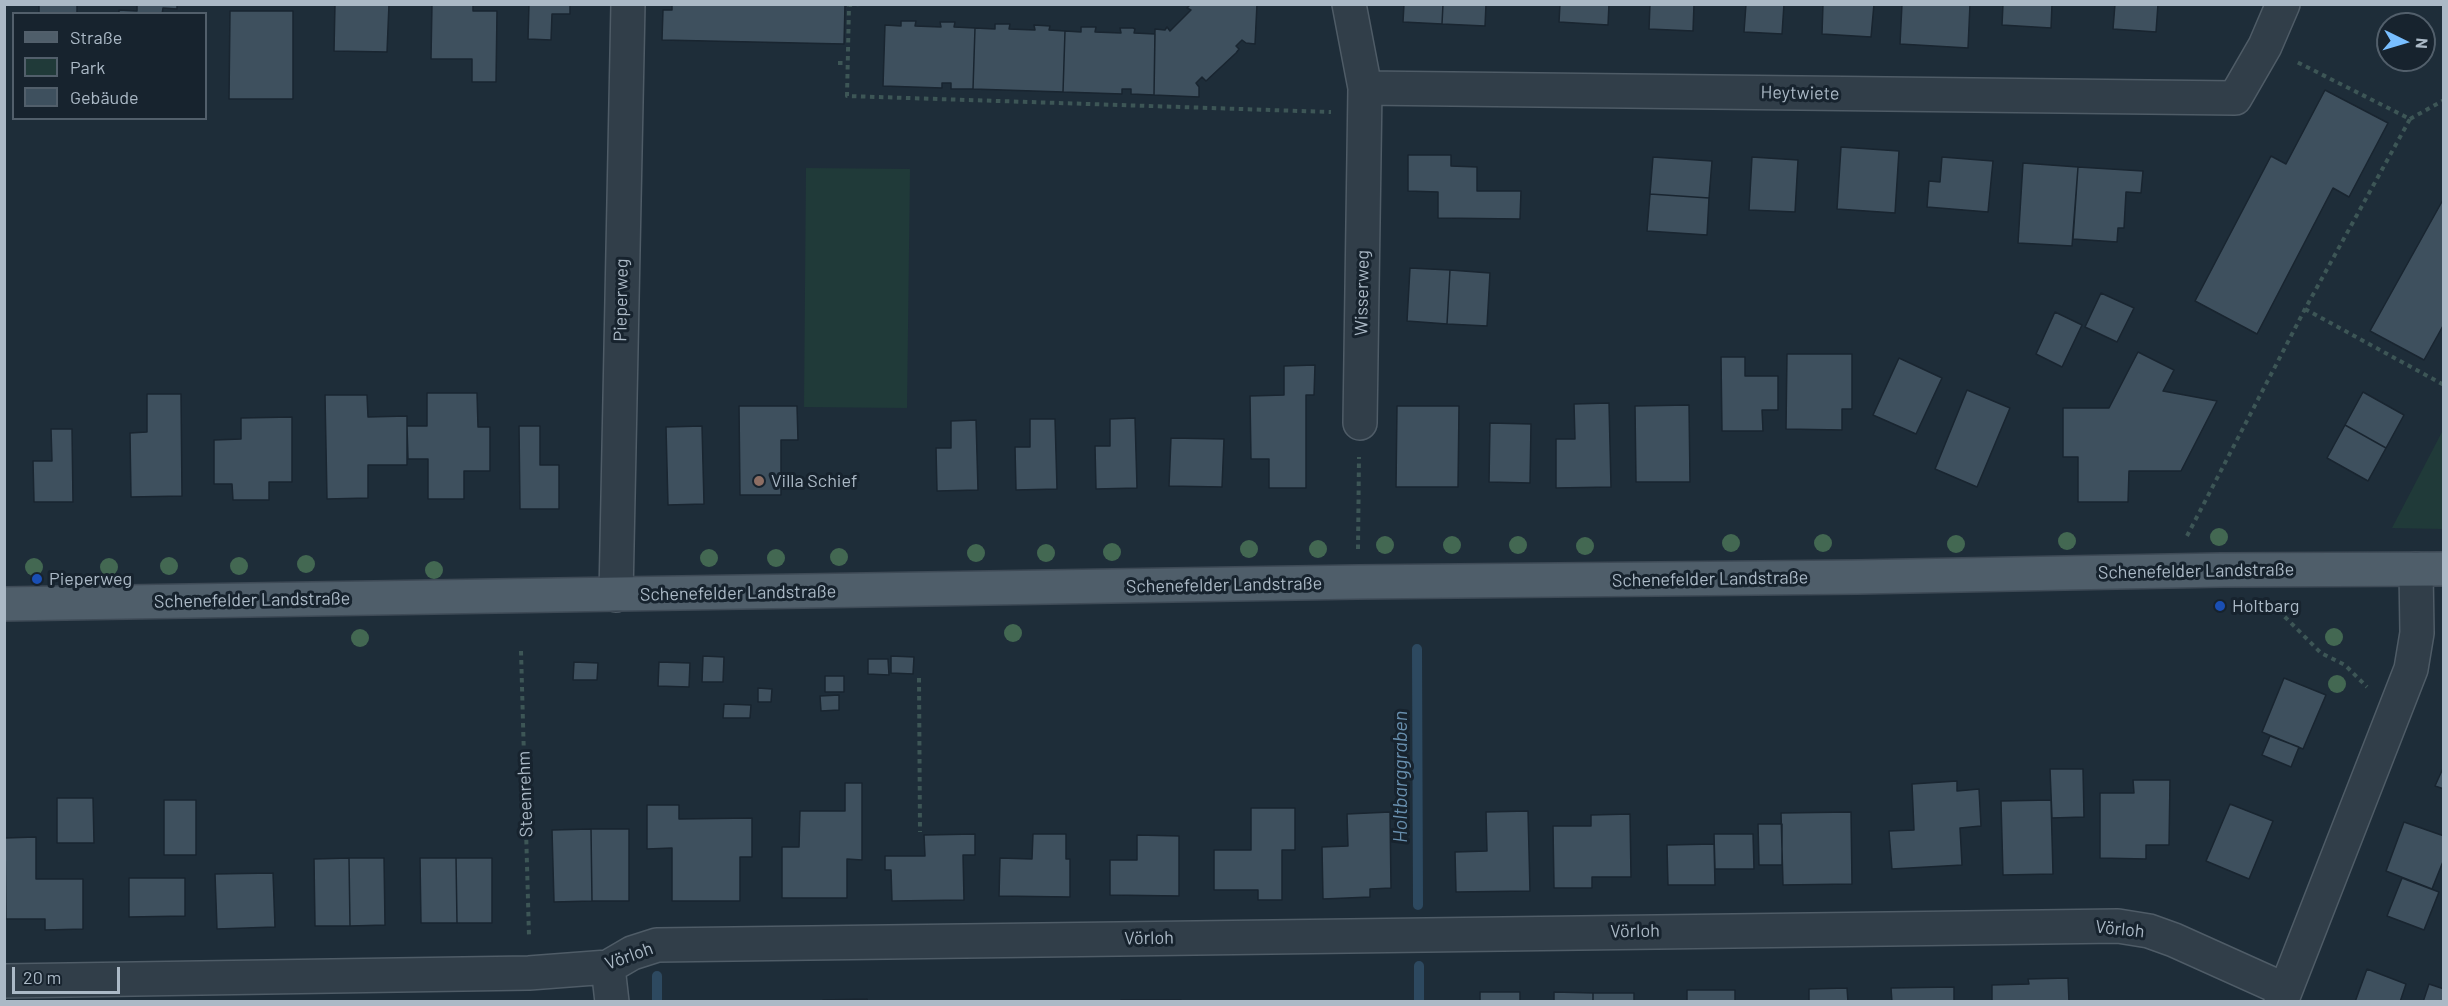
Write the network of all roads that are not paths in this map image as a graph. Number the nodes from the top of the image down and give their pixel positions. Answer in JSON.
{"nodes":[{"id":1,"x":628,"y":4,"type":"edge"},
{"id":2,"x":1349,"y":4,"type":"edge"},
{"id":3,"x":2283,"y":4,"type":"edge"},
{"id":4,"x":1365,"y":101,"type":"junction"},
{"id":5,"x":1360,"y":423,"type":"road end"},
{"id":6,"x":2430,"y":569,"type":"edge"},
{"id":7,"x":616,"y":595,"type":"junction"},
{"id":8,"x":4,"y":604,"type":"edge"},
{"id":9,"x":608,"y":967,"type":"junction"},
{"id":10,"x":4,"y":981,"type":"edge"},
{"id":11,"x":2283,"y":996,"type":"edge"},
{"id":12,"x":612,"y":1002,"type":"edge"}],
"edges":[{"from":1,"to":7,"type":"street","name":"Pieperweg"},
{"from":2,"to":4,"type":"street","name":"Wisserweg"},
{"from":3,"to":4,"type":"street","name":"Heytwiete"},
{"from":4,"to":5,"type":"street","name":"Wisserweg"},
{"from":6,"to":7,"type":"main road","name":"Schenefelder Landstraße"},
{"from":6,"to":11,"type":"street"},
{"from":7,"to":8,"type":"main road","name":"Schenefelder Landstraße"},
{"from":9,"to":10,"type":"street","name":"Vörloh"},
{"from":9,"to":11,"type":"street","name":"Vörloh"},
{"from":9,"to":12,"type":"street"}]}
